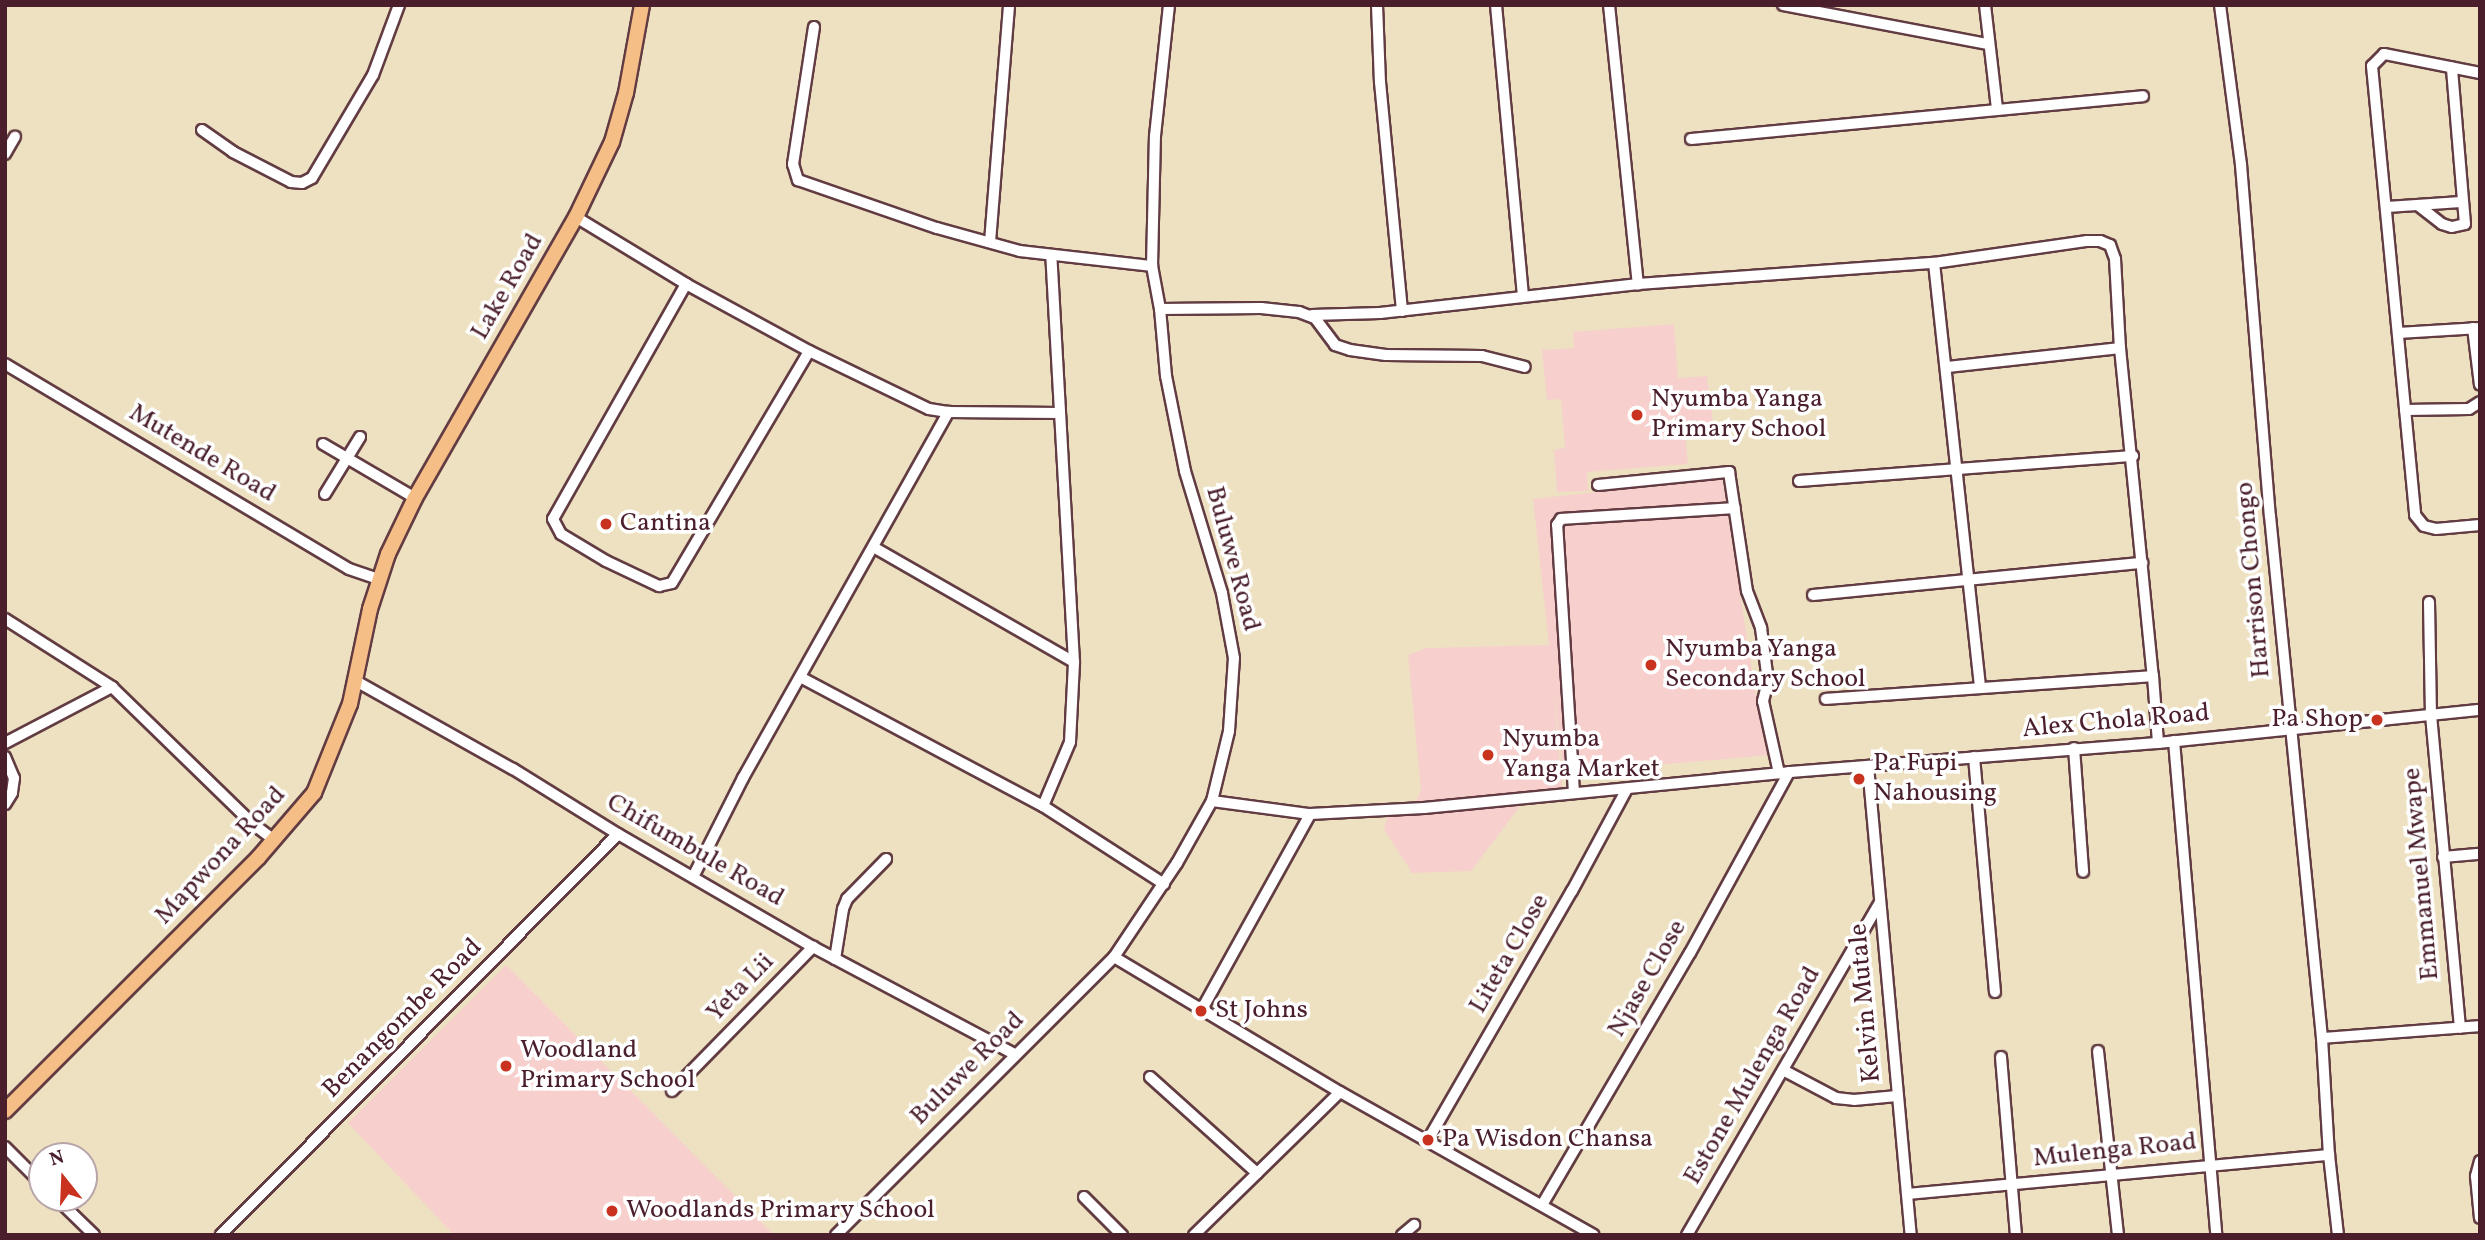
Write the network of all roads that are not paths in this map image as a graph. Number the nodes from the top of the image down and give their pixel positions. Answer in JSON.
{"nodes":[{"id":1,"x":399,"y":5,"type":"edge"},
{"id":2,"x":642,"y":5,"type":"edge"},
{"id":3,"x":1009,"y":5,"type":"edge"},
{"id":4,"x":1169,"y":5,"type":"edge"},
{"id":5,"x":1377,"y":5,"type":"edge"},
{"id":6,"x":1496,"y":5,"type":"edge"},
{"id":7,"x":1609,"y":5,"type":"edge"},
{"id":8,"x":1783,"y":5,"type":"edge"},
{"id":9,"x":1985,"y":5,"type":"edge"},
{"id":10,"x":2220,"y":5,"type":"edge"},
{"id":11,"x":814,"y":27,"type":"dead end"},
{"id":12,"x":1988,"y":44,"type":"junction"},
{"id":13,"x":2452,"y":68,"type":"junction"},
{"id":14,"x":2480,"y":74,"type":"edge"},
{"id":15,"x":2143,"y":96,"type":"dead end"},
{"id":16,"x":1997,"y":109,"type":"junction"},
{"id":17,"x":202,"y":130,"type":"dead end"},
{"id":18,"x":15,"y":137,"type":"dead end"},
{"id":19,"x":1691,"y":139,"type":"dead end"},
{"id":20,"x":5,"y":154,"type":"edge"},
{"id":21,"x":2461,"y":202,"type":"junction"},
{"id":22,"x":2419,"y":206,"type":"junction"},
{"id":23,"x":2387,"y":207,"type":"junction"},
{"id":24,"x":576,"y":217,"type":"junction"},
{"id":25,"x":990,"y":242,"type":"junction"},
{"id":26,"x":1051,"y":256,"type":"junction"},
{"id":27,"x":1934,"y":263,"type":"junction"},
{"id":28,"x":1152,"y":266,"type":"junction"},
{"id":29,"x":686,"y":284,"type":"junction"},
{"id":30,"x":1638,"y":284,"type":"junction"},
{"id":31,"x":1523,"y":296,"type":"junction"},
{"id":32,"x":1160,"y":309,"type":"junction"},
{"id":33,"x":1402,"y":311,"type":"junction"},
{"id":34,"x":1312,"y":315,"type":"junction"},
{"id":35,"x":2477,"y":328,"type":"edge"},
{"id":36,"x":2398,"y":333,"type":"junction"},
{"id":37,"x":2120,"y":348,"type":"junction"},
{"id":38,"x":809,"y":351,"type":"junction"},
{"id":39,"x":5,"y":364,"type":"edge"},
{"id":40,"x":1525,"y":367,"type":"dead end"},
{"id":41,"x":1948,"y":368,"type":"junction"},
{"id":42,"x":2480,"y":385,"type":"edge"},
{"id":43,"x":2480,"y":402,"type":"edge"},
{"id":44,"x":2405,"y":410,"type":"junction"},
{"id":45,"x":948,"y":412,"type":"junction"},
{"id":46,"x":1060,"y":413,"type":"junction"},
{"id":47,"x":360,"y":437,"type":"dead end"},
{"id":48,"x":323,"y":444,"type":"dead end"},
{"id":49,"x":2133,"y":456,"type":"junction"},
{"id":50,"x":347,"y":458,"type":"junction"},
{"id":51,"x":1959,"y":471,"type":"junction"},
{"id":52,"x":1799,"y":481,"type":"dead end"},
{"id":53,"x":1598,"y":485,"type":"dead end"},
{"id":54,"x":325,"y":494,"type":"dead end"},
{"id":55,"x":415,"y":498,"type":"junction"},
{"id":56,"x":1734,"y":508,"type":"junction"},
{"id":57,"x":2480,"y":525,"type":"edge"},
{"id":58,"x":875,"y":548,"type":"junction"},
{"id":59,"x":2142,"y":562,"type":"junction"},
{"id":60,"x":378,"y":579,"type":"junction"},
{"id":61,"x":1968,"y":581,"type":"junction"},
{"id":62,"x":1813,"y":595,"type":"dead end"},
{"id":63,"x":2430,"y":603,"type":"dead end"},
{"id":64,"x":5,"y":619,"type":"edge"},
{"id":65,"x":1074,"y":662,"type":"junction"},
{"id":66,"x":2153,"y":676,"type":"junction"},
{"id":67,"x":802,"y":678,"type":"junction"},
{"id":68,"x":356,"y":681,"type":"junction"},
{"id":69,"x":112,"y":687,"type":"junction"},
{"id":70,"x":1980,"y":687,"type":"junction"},
{"id":71,"x":1826,"y":699,"type":"dead end"},
{"id":72,"x":2480,"y":710,"type":"edge"},
{"id":73,"x":2431,"y":715,"type":"junction"},
{"id":74,"x":2291,"y":729,"type":"junction"},
{"id":75,"x":2174,"y":741,"type":"junction"},
{"id":76,"x":5,"y":743,"type":"edge"},
{"id":77,"x":2158,"y":743,"type":"junction"},
{"id":78,"x":2074,"y":748,"type":"junction"},
{"id":79,"x":5,"y":757,"type":"edge"},
{"id":80,"x":1974,"y":757,"type":"junction"},
{"id":81,"x":1868,"y":766,"type":"junction"},
{"id":82,"x":1784,"y":773,"type":"junction"},
{"id":83,"x":1627,"y":789,"type":"junction"},
{"id":84,"x":1574,"y":793,"type":"junction"},
{"id":85,"x":1212,"y":801,"type":"junction"},
{"id":86,"x":5,"y":804,"type":"edge"},
{"id":87,"x":1042,"y":806,"type":"junction"},
{"id":88,"x":1310,"y":814,"type":"junction"},
{"id":89,"x":618,"y":834,"type":"junction"},
{"id":90,"x":274,"y":840,"type":"junction"},
{"id":91,"x":2480,"y":854,"type":"edge"},
{"id":92,"x":2443,"y":857,"type":"junction"},
{"id":93,"x":886,"y":859,"type":"dead end"},
{"id":94,"x":2082,"y":872,"type":"dead end"},
{"id":95,"x":694,"y":875,"type":"junction"},
{"id":96,"x":1164,"y":884,"type":"junction"},
{"id":97,"x":1879,"y":903,"type":"junction"},
{"id":98,"x":813,"y":947,"type":"junction"},
{"id":99,"x":1114,"y":957,"type":"junction"},
{"id":100,"x":835,"y":959,"type":"junction"},
{"id":101,"x":1995,"y":992,"type":"dead end"},
{"id":102,"x":1201,"y":1011,"type":"junction"},
{"id":103,"x":2480,"y":1026,"type":"edge"},
{"id":104,"x":2460,"y":1028,"type":"junction"},
{"id":105,"x":2322,"y":1038,"type":"junction"},
{"id":106,"x":2098,"y":1051,"type":"dead end"},
{"id":107,"x":1014,"y":1054,"type":"junction"},
{"id":108,"x":2001,"y":1057,"type":"dead end"},
{"id":109,"x":1783,"y":1070,"type":"junction"},
{"id":110,"x":1150,"y":1077,"type":"dead end"},
{"id":111,"x":673,"y":1091,"type":"dead end"},
{"id":112,"x":1340,"y":1092,"type":"junction"},
{"id":113,"x":1897,"y":1096,"type":"junction"},
{"id":114,"x":5,"y":1111,"type":"edge"},
{"id":115,"x":1428,"y":1140,"type":"junction"},
{"id":116,"x":5,"y":1147,"type":"edge"},
{"id":117,"x":2329,"y":1155,"type":"junction"},
{"id":118,"x":2480,"y":1161,"type":"edge"},
{"id":119,"x":2210,"y":1165,"type":"junction"},
{"id":120,"x":28,"y":1170,"type":"edge"},
{"id":121,"x":1257,"y":1173,"type":"junction"},
{"id":122,"x":2112,"y":1176,"type":"junction"},
{"id":123,"x":2011,"y":1185,"type":"junction"},
{"id":124,"x":1907,"y":1194,"type":"junction"},
{"id":125,"x":1084,"y":1197,"type":"dead end"},
{"id":126,"x":1542,"y":1205,"type":"junction"},
{"id":127,"x":70,"y":1212,"type":"edge"},
{"id":128,"x":2480,"y":1218,"type":"edge"},
{"id":129,"x":1414,"y":1225,"type":"dead end"},
{"id":130,"x":94,"y":1235,"type":"edge"},
{"id":131,"x":221,"y":1235,"type":"edge"},
{"id":132,"x":836,"y":1235,"type":"edge"},
{"id":133,"x":1122,"y":1235,"type":"edge"},
{"id":134,"x":1194,"y":1235,"type":"edge"},
{"id":135,"x":1402,"y":1235,"type":"edge"},
{"id":136,"x":1594,"y":1235,"type":"edge"},
{"id":137,"x":1687,"y":1235,"type":"edge"},
{"id":138,"x":1910,"y":1235,"type":"edge"},
{"id":139,"x":2016,"y":1235,"type":"edge"},
{"id":140,"x":2118,"y":1235,"type":"edge"},
{"id":141,"x":2216,"y":1235,"type":"edge"},
{"id":142,"x":2338,"y":1235,"type":"edge"}],
"edges":[{"from":1,"to":17,"type":"street"},
{"from":2,"to":24,"type":"main road","name":"Lake Road"},
{"from":3,"to":25,"type":"street"},
{"from":4,"to":28,"type":"street","name":"Buluwe Road"},
{"from":5,"to":33,"type":"street"},
{"from":6,"to":31,"type":"street"},
{"from":7,"to":30,"type":"street"},
{"from":8,"to":12,"type":"street"},
{"from":9,"to":12,"type":"street"},
{"from":10,"to":74,"type":"street","name":"Harrison Chongo"},
{"from":11,"to":25,"type":"street"},
{"from":12,"to":16,"type":"street"},
{"from":13,"to":14,"type":"street"},
{"from":13,"to":21,"type":"street"},
{"from":13,"to":23,"type":"street"},
{"from":15,"to":16,"type":"street"},
{"from":16,"to":19,"type":"street"},
{"from":18,"to":20,"type":"street"},
{"from":21,"to":22,"type":"street"},
{"from":21,"to":22,"type":"street"},
{"from":22,"to":23,"type":"street"},
{"from":23,"to":36,"type":"street"},
{"from":24,"to":29,"type":"street"},
{"from":24,"to":55,"type":"main road","name":"Lake Road"},
{"from":25,"to":26,"type":"street"},
{"from":26,"to":28,"type":"street"},
{"from":26,"to":46,"type":"street"},
{"from":27,"to":30,"type":"street"},
{"from":27,"to":37,"type":"street"},
{"from":27,"to":41,"type":"street"},
{"from":28,"to":32,"type":"street","name":"Buluwe Road"},
{"from":29,"to":38,"type":"street"},
{"from":29,"to":38,"type":"street"},
{"from":30,"to":31,"type":"street"},
{"from":31,"to":33,"type":"street"},
{"from":32,"to":34,"type":"street"},
{"from":32,"to":85,"type":"street","name":"Buluwe Road"},
{"from":33,"to":34,"type":"street"},
{"from":34,"to":40,"type":"street"},
{"from":35,"to":36,"type":"street"},
{"from":35,"to":42,"type":"street"},
{"from":36,"to":44,"type":"street"},
{"from":37,"to":41,"type":"street"},
{"from":37,"to":49,"type":"street"},
{"from":38,"to":45,"type":"street"},
{"from":39,"to":60,"type":"street","name":"Mutende Road"},
{"from":41,"to":51,"type":"street"},
{"from":43,"to":44,"type":"street"},
{"from":44,"to":57,"type":"street"},
{"from":45,"to":46,"type":"street"},
{"from":45,"to":58,"type":"street"},
{"from":46,"to":65,"type":"street"},
{"from":47,"to":50,"type":"street"},
{"from":48,"to":50,"type":"street"},
{"from":49,"to":51,"type":"street"},
{"from":49,"to":59,"type":"street"},
{"from":50,"to":54,"type":"street"},
{"from":50,"to":55,"type":"street"},
{"from":51,"to":52,"type":"street"},
{"from":51,"to":61,"type":"street"},
{"from":53,"to":56,"type":"street"},
{"from":55,"to":60,"type":"main road","name":"Lake Road"},
{"from":56,"to":82,"type":"street"},
{"from":56,"to":84,"type":"street"},
{"from":58,"to":65,"type":"street"},
{"from":58,"to":67,"type":"street"},
{"from":59,"to":61,"type":"street"},
{"from":59,"to":66,"type":"street"},
{"from":60,"to":68,"type":"main road","name":"Mapwona Road"},
{"from":61,"to":62,"type":"street"},
{"from":61,"to":70,"type":"street"},
{"from":63,"to":73,"type":"street","name":"Emmanuel Mwape"},
{"from":64,"to":69,"type":"street"},
{"from":65,"to":87,"type":"street"},
{"from":66,"to":70,"type":"street"},
{"from":66,"to":77,"type":"street"},
{"from":67,"to":87,"type":"street"},
{"from":67,"to":95,"type":"street"},
{"from":68,"to":89,"type":"street","name":"Chifumbule Road"},
{"from":68,"to":90,"type":"main road","name":"Mapwona Road"},
{"from":69,"to":76,"type":"street"},
{"from":69,"to":90,"type":"street"},
{"from":70,"to":71,"type":"street"},
{"from":72,"to":73,"type":"street","name":"Alex Chola Road"},
{"from":73,"to":74,"type":"street","name":"Alex Chola Road"},
{"from":73,"to":92,"type":"street","name":"Emmanuel Mwape"},
{"from":74,"to":75,"type":"street","name":"Alex Chola Road"},
{"from":74,"to":105,"type":"street","name":"Harrison Chongo"},
{"from":75,"to":77,"type":"street","name":"Alex Chola Road"},
{"from":75,"to":119,"type":"street"},
{"from":77,"to":78,"type":"street","name":"Alex Chola Road"},
{"from":78,"to":80,"type":"street","name":"Alex Chola Road"},
{"from":78,"to":94,"type":"street"},
{"from":79,"to":86,"type":"street"},
{"from":80,"to":81,"type":"street","name":"Alex Chola Road"},
{"from":80,"to":101,"type":"street"},
{"from":81,"to":82,"type":"street","name":"Alex Chola Road"},
{"from":81,"to":97,"type":"street","name":"Kelvin Mutale"},
{"from":82,"to":83,"type":"street","name":"Alex Chola Road"},
{"from":82,"to":126,"type":"street","name":"Njase Close"},
{"from":83,"to":84,"type":"street","name":"Alex Chola Road"},
{"from":83,"to":115,"type":"street","name":"Liteta Close"},
{"from":84,"to":88,"type":"street","name":"Alex Chola Road"},
{"from":85,"to":88,"type":"street","name":"Alex Chola Road"},
{"from":85,"to":96,"type":"street","name":"Buluwe Road"},
{"from":87,"to":96,"type":"street"},
{"from":88,"to":102,"type":"street"},
{"from":89,"to":95,"type":"street","name":"Chifumbule Road"},
{"from":89,"to":131,"type":"street","name":"Benangombe Road"},
{"from":90,"to":114,"type":"main road","name":"Mapwona Road"},
{"from":91,"to":92,"type":"street"},
{"from":92,"to":104,"type":"street","name":"Emmanuel Mwape"},
{"from":93,"to":100,"type":"street"},
{"from":95,"to":98,"type":"street","name":"Chifumbule Road"},
{"from":96,"to":99,"type":"street","name":"Buluwe Road"},
{"from":97,"to":109,"type":"street","name":"Estone Mulenga Road"},
{"from":97,"to":113,"type":"street","name":"Kelvin Mutale"},
{"from":98,"to":100,"type":"street","name":"Chifumbule Road"},
{"from":98,"to":111,"type":"street","name":"Yeta Lii"},
{"from":99,"to":102,"type":"street"},
{"from":99,"to":107,"type":"street","name":"Buluwe Road"},
{"from":100,"to":107,"type":"street","name":"Chifumbule Road"},
{"from":102,"to":112,"type":"street"},
{"from":103,"to":104,"type":"street"},
{"from":104,"to":105,"type":"street"},
{"from":105,"to":117,"type":"street","name":"Harrison Chongo"},
{"from":106,"to":122,"type":"street"},
{"from":107,"to":132,"type":"street","name":"Buluwe Road"},
{"from":108,"to":123,"type":"street"},
{"from":109,"to":113,"type":"street"},
{"from":109,"to":137,"type":"street","name":"Estone Mulenga Road"},
{"from":110,"to":121,"type":"street"},
{"from":112,"to":115,"type":"street"},
{"from":112,"to":121,"type":"street"},
{"from":113,"to":124,"type":"street","name":"Kelvin Mutale"},
{"from":115,"to":126,"type":"street"},
{"from":116,"to":120,"type":"street"},
{"from":117,"to":119,"type":"street","name":"Mulenga Road"},
{"from":117,"to":142,"type":"street","name":"Harrison Chongo"},
{"from":118,"to":128,"type":"street"},
{"from":119,"to":122,"type":"street","name":"Mulenga Road"},
{"from":119,"to":141,"type":"street"},
{"from":121,"to":134,"type":"street"},
{"from":122,"to":123,"type":"street","name":"Mulenga Road"},
{"from":122,"to":140,"type":"street"},
{"from":123,"to":124,"type":"street","name":"Mulenga Road"},
{"from":123,"to":139,"type":"street"},
{"from":124,"to":138,"type":"street","name":"Kelvin Mutale"},
{"from":125,"to":133,"type":"street"},
{"from":126,"to":136,"type":"street"},
{"from":127,"to":130,"type":"street"},
{"from":129,"to":135,"type":"street"}]}
